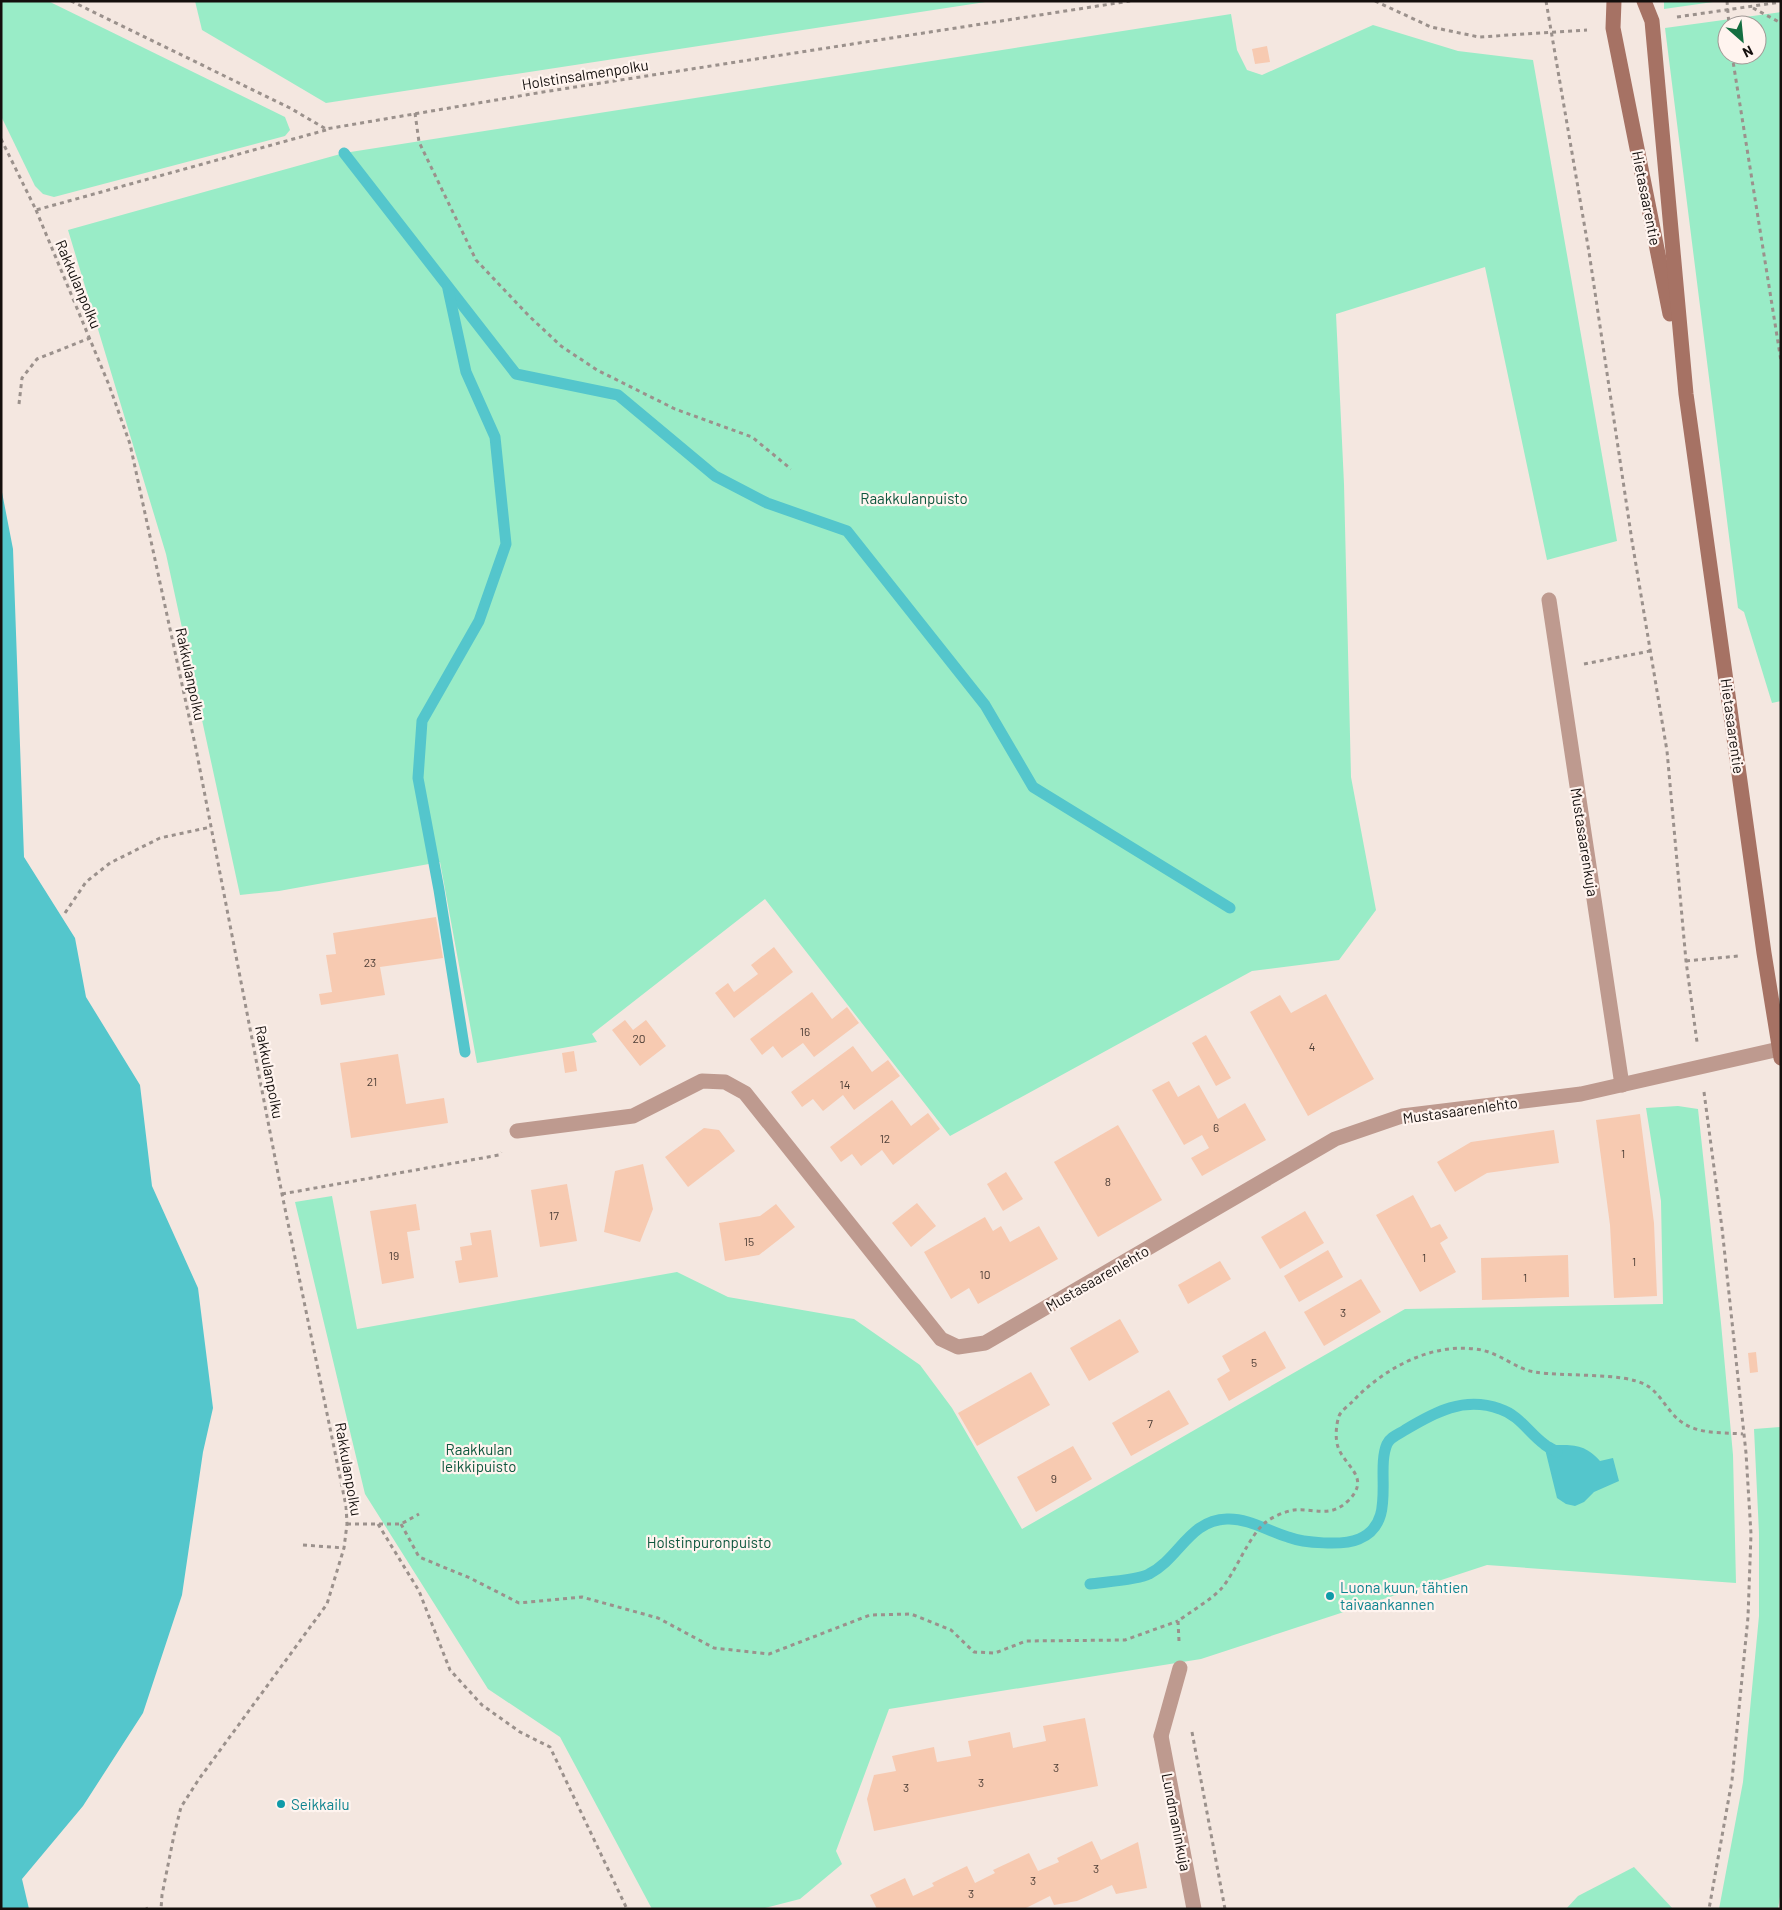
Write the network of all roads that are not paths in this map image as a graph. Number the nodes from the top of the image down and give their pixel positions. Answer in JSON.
{"nodes":[{"id":1,"x":1614,"y":1,"type":"edge"},
{"id":2,"x":1644,"y":1,"type":"edge"},
{"id":3,"x":1686,"y":394,"type":"junction"},
{"id":4,"x":1549,"y":600,"type":"dead end"},
{"id":5,"x":1780,"y":1054,"type":"edge"},
{"id":6,"x":1622,"y":1085,"type":"junction"},
{"id":7,"x":517,"y":1131,"type":"road end"},
{"id":8,"x":1180,"y":1668,"type":"road end"},
{"id":9,"x":1194,"y":1909,"type":"edge"}],
"edges":[{"from":1,"to":3,"type":"street","name":"Hietasaarentie"},
{"from":2,"to":3,"type":"street","name":"Hietasaarentie"},
{"from":3,"to":5,"type":"street","name":"Hietasaarentie"},
{"from":4,"to":6,"type":"street","name":"Mustasaarenkuja"},
{"from":5,"to":6,"type":"street","name":"Mustasaarenlehto"},
{"from":6,"to":7,"type":"street","name":"Mustasaarenlehto"},
{"from":8,"to":9,"type":"street","name":"Lundmaninkuja"}]}
